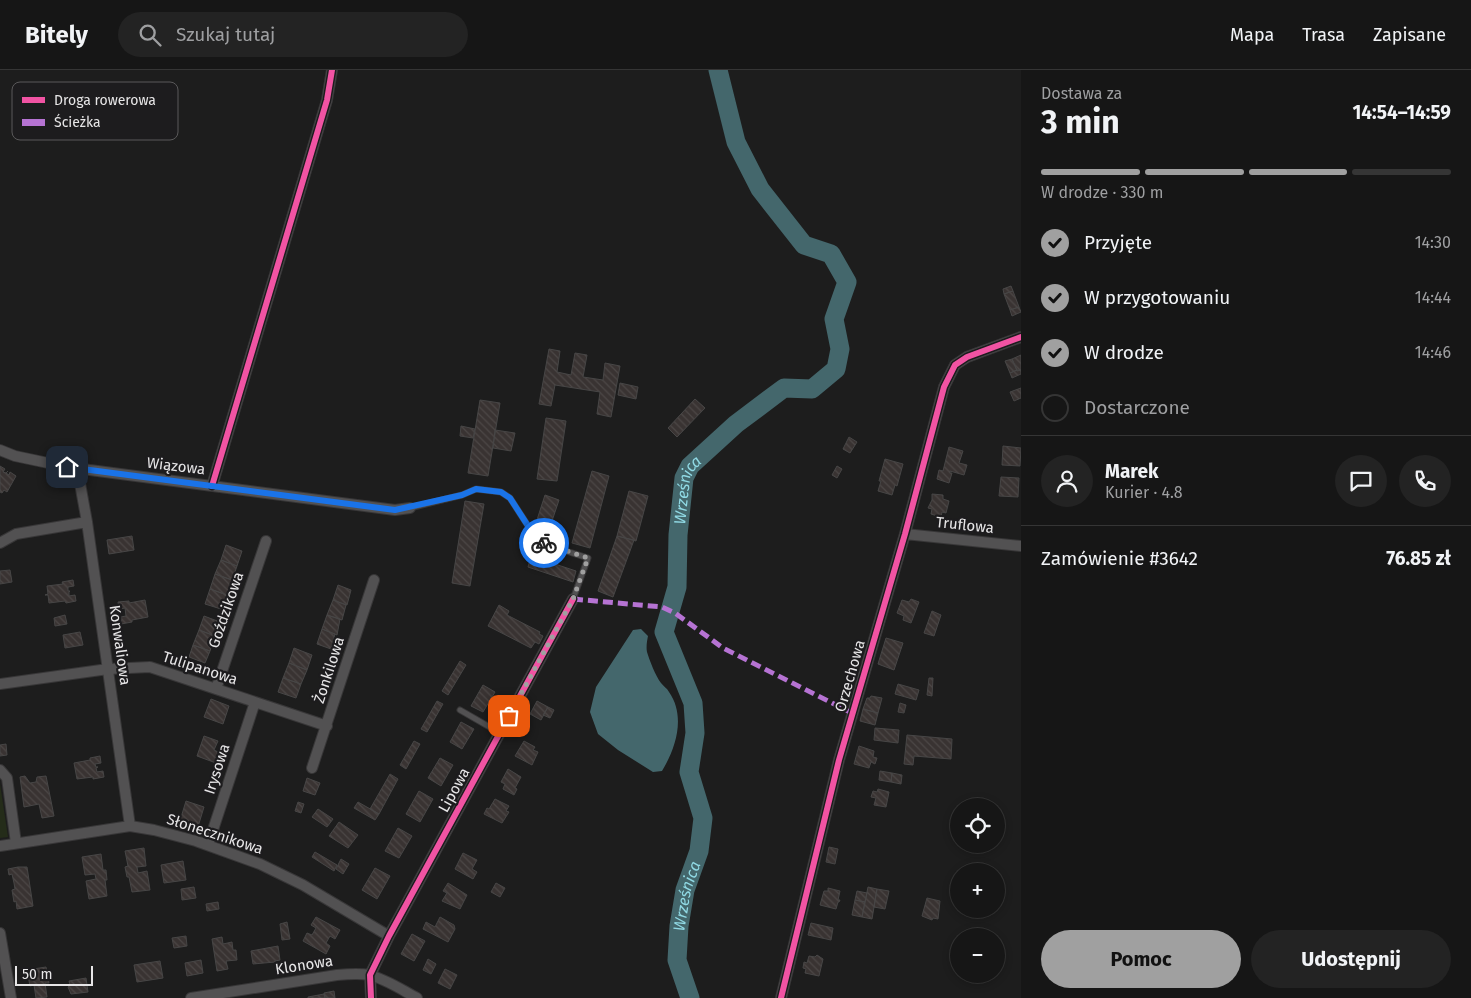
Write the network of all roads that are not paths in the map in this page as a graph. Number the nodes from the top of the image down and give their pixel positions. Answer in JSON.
{"nodes":[{"id":1,"x":332,"y":70,"type":"edge"},
{"id":2,"x":1021,"y":337,"type":"edge"},
{"id":3,"x":0,"y":450,"type":"edge"},
{"id":4,"x":79,"y":468,"type":"junction"},
{"id":5,"x":212,"y":486,"type":"junction"},
{"id":6,"x":410,"y":508,"type":"joint"},
{"id":7,"x":87,"y":522,"type":"junction"},
{"id":8,"x":905,"y":534,"type":"junction"},
{"id":9,"x":266,"y":541,"type":"dead end"},
{"id":10,"x":0,"y":543,"type":"edge"},
{"id":11,"x":1021,"y":546,"type":"edge"},
{"id":12,"x":374,"y":580,"type":"dead end"},
{"id":13,"x":573,"y":599,"type":"joint"},
{"id":14,"x":108,"y":669,"type":"junction"},
{"id":15,"x":0,"y":684,"type":"edge"},
{"id":16,"x":216,"y":689,"type":"junction"},
{"id":17,"x":255,"y":702,"type":"junction"},
{"id":18,"x":460,"y":710,"type":"dead end"},
{"id":19,"x":327,"y":726,"type":"junction"},
{"id":20,"x":500,"y":733,"type":"junction"},
{"id":21,"x":312,"y":768,"type":"dead end"},
{"id":22,"x":0,"y":770,"type":"edge"},
{"id":23,"x":130,"y":826,"type":"junction"},
{"id":24,"x":16,"y":842,"type":"junction"},
{"id":25,"x":208,"y":845,"type":"junction"},
{"id":26,"x":0,"y":846,"type":"edge"},
{"id":27,"x":0,"y":933,"type":"edge"},
{"id":28,"x":389,"y":936,"type":"junction"},
{"id":29,"x":370,"y":975,"type":"junction"},
{"id":30,"x":10,"y":998,"type":"edge"},
{"id":31,"x":191,"y":998,"type":"edge"},
{"id":32,"x":372,"y":998,"type":"edge"},
{"id":33,"x":417,"y":998,"type":"edge"},
{"id":34,"x":781,"y":998,"type":"edge"}],
"edges":[{"from":1,"to":5,"type":"street"},
{"from":2,"to":8,"type":"street","name":"Orzechowa"},
{"from":3,"to":4,"type":"street","name":"Wiązowa"},
{"from":4,"to":5,"type":"street","name":"Wiązowa"},
{"from":4,"to":7,"type":"street","name":"Konwaliowa"},
{"from":5,"to":6,"type":"street","name":"Wiązowa"},
{"from":6,"to":13,"type":"lane"},
{"from":7,"to":10,"type":"street"},
{"from":7,"to":14,"type":"street","name":"Konwaliowa"},
{"from":8,"to":11,"type":"street","name":"Truflowa"},
{"from":8,"to":34,"type":"street","name":"Orzechowa"},
{"from":9,"to":16,"type":"street","name":"Goździkowa"},
{"from":12,"to":19,"type":"street","name":"Żonkilowa"},
{"from":13,"to":20,"type":"street","name":"Lipowa"},
{"from":14,"to":15,"type":"street","name":"Tulipanowa"},
{"from":14,"to":16,"type":"street","name":"Tulipanowa"},
{"from":14,"to":23,"type":"street","name":"Konwaliowa"},
{"from":16,"to":17,"type":"street","name":"Tulipanowa"},
{"from":17,"to":19,"type":"street","name":"Tulipanowa"},
{"from":17,"to":25,"type":"street","name":"Irysowa"},
{"from":18,"to":20,"type":"lane"},
{"from":19,"to":21,"type":"street","name":"Żonkilowa"},
{"from":20,"to":28,"type":"street","name":"Lipowa"},
{"from":22,"to":24,"type":"street"},
{"from":23,"to":24,"type":"street","name":"Słonecznikowa"},
{"from":23,"to":25,"type":"street","name":"Słonecznikowa"},
{"from":24,"to":26,"type":"street","name":"Słonecznikowa"},
{"from":25,"to":28,"type":"street","name":"Słonecznikowa"},
{"from":27,"to":30,"type":"street"},
{"from":28,"to":29,"type":"street","name":"Lipowa"},
{"from":29,"to":31,"type":"street","name":"Klonowa"},
{"from":29,"to":32,"type":"street"},
{"from":29,"to":33,"type":"street","name":"Klonowa"}]}
